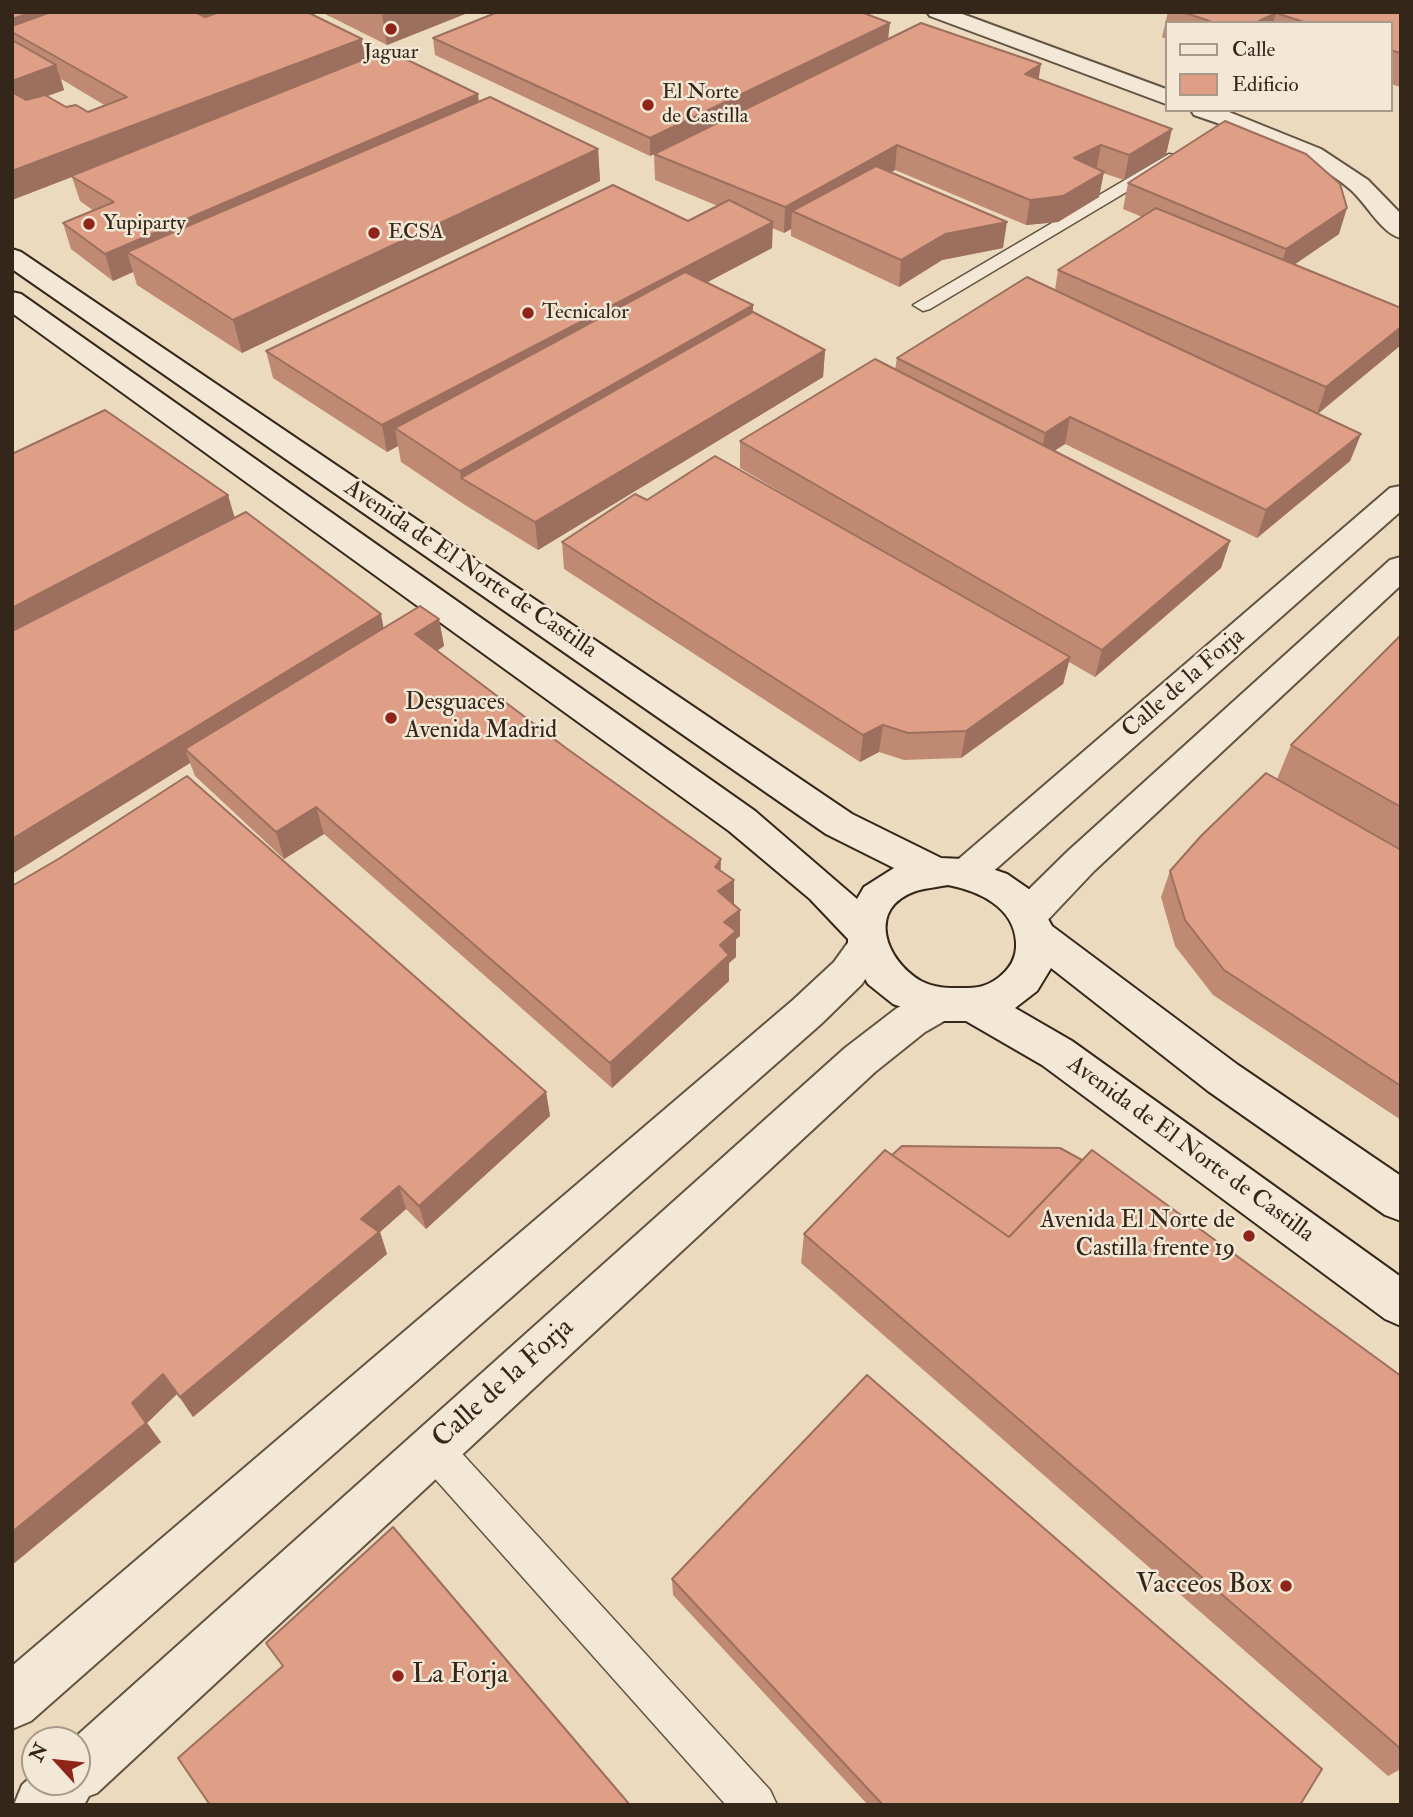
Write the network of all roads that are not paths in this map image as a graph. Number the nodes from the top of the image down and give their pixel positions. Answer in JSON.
{"nodes":[{"id":1,"x":937,"y":12,"type":"edge"},
{"id":2,"x":1164,"y":96,"type":"edge"},
{"id":3,"x":1207,"y":112,"type":"edge"},
{"id":4,"x":1232,"y":121,"type":"junction"},
{"id":5,"x":1209,"y":135,"type":"edge"},
{"id":6,"x":1186,"y":149,"type":"edge"},
{"id":7,"x":1401,"y":231,"type":"edge"},
{"id":8,"x":1001,"y":233,"type":"edge"},
{"id":9,"x":1026,"y":244,"type":"junction"},
{"id":10,"x":12,"y":257,"type":"edge"},
{"id":11,"x":12,"y":300,"type":"edge"},
{"id":12,"x":923,"y":305,"type":"dead end"},
{"id":13,"x":1401,"y":495,"type":"edge"},
{"id":14,"x":1401,"y":567,"type":"edge"},
{"id":15,"x":951,"y":872,"type":"junction"},
{"id":16,"x":1032,"y":925,"type":"junction"},
{"id":17,"x":866,"y":940,"type":"junction"},
{"id":18,"x":957,"y":1004,"type":"junction"},
{"id":19,"x":1401,"y":1201,"type":"edge"},
{"id":20,"x":1401,"y":1304,"type":"edge"},
{"id":21,"x":433,"y":1449,"type":"junction"},
{"id":22,"x":12,"y":1702,"type":"edge"},
{"id":23,"x":91,"y":1760,"type":"edge"},
{"id":24,"x":755,"y":1805,"type":"edge"}],
"edges":[{"from":1,"to":2,"type":"street"},
{"from":3,"to":4,"type":"street"},
{"from":4,"to":5,"type":"lane"},
{"from":4,"to":7,"type":"street"},
{"from":6,"to":9,"type":"lane"},
{"from":8,"to":9,"type":"lane"},
{"from":9,"to":12,"type":"lane"},
{"from":10,"to":15,"type":"street","name":"Avenida de El Norte de Castilla"},
{"from":11,"to":17,"type":"street","name":"Avenida de El Norte de Castilla"},
{"from":13,"to":15,"type":"street","name":"Calle de la Forja"},
{"from":14,"to":16,"type":"street"},
{"from":15,"to":16,"type":"street","name":"Avenida de El Norte de Castilla"},
{"from":15,"to":17,"type":"street"},
{"from":16,"to":18,"type":"street"},
{"from":16,"to":19,"type":"street","name":"Avenida de El Norte de Castilla"},
{"from":17,"to":18,"type":"street","name":"Avenida de El Norte de Castilla"},
{"from":17,"to":22,"type":"street"},
{"from":18,"to":20,"type":"street","name":"Avenida de El Norte de Castilla"},
{"from":18,"to":21,"type":"street","name":"Calle de la Forja"},
{"from":21,"to":23,"type":"street","name":"Calle de la Forja"},
{"from":21,"to":24,"type":"lane"}]}
